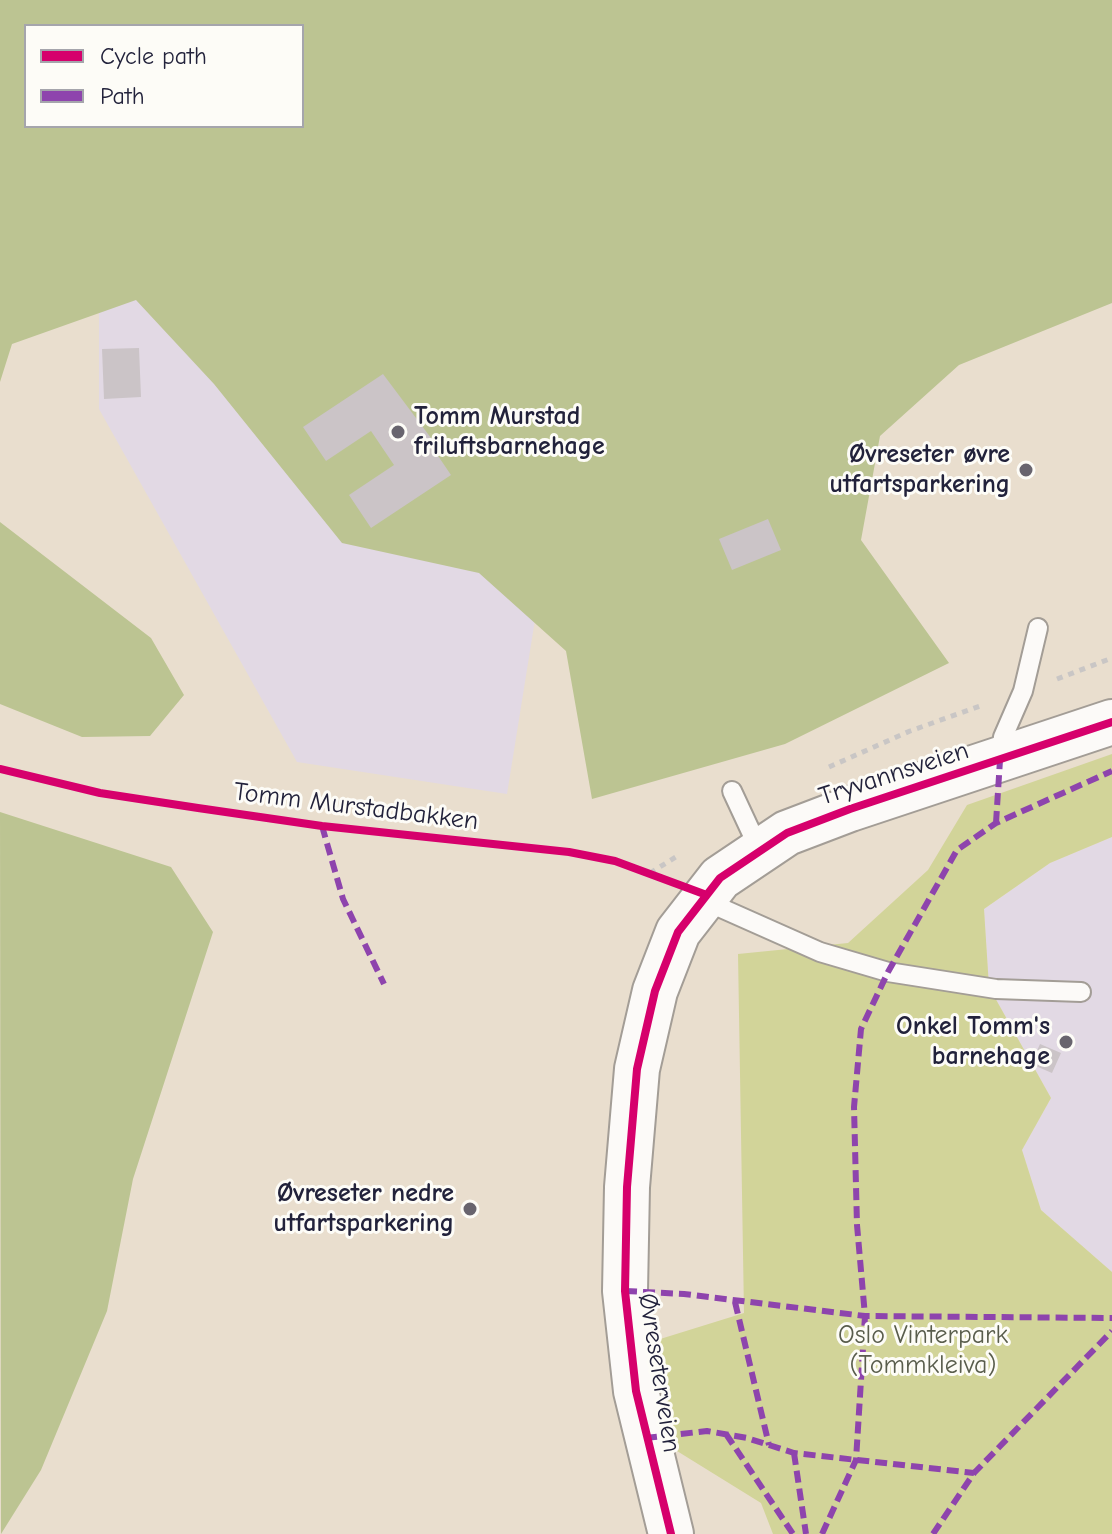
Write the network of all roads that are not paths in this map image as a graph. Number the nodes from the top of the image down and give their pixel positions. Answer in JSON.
{"nodes":[{"id":1,"x":1038,"y":628,"type":"dead end"},
{"id":2,"x":1112,"y":722,"type":"edge"},
{"id":3,"x":1000,"y":760,"type":"junction"},
{"id":4,"x":732,"y":791,"type":"dead end"},
{"id":5,"x":759,"y":849,"type":"junction"},
{"id":6,"x":702,"y":897,"type":"junction"},
{"id":7,"x":1081,"y":992,"type":"dead end"},
{"id":8,"x":671,"y":1534,"type":"edge"}],
"edges":[{"from":1,"to":3,"type":"lane"},
{"from":2,"to":3,"type":"street","name":"Tryvannsveien"},
{"from":3,"to":5,"type":"street","name":"Tryvannsveien"},
{"from":4,"to":5,"type":"lane"},
{"from":5,"to":6,"type":"street","name":"Tryvannsveien"},
{"from":6,"to":7,"type":"lane"},
{"from":6,"to":8,"type":"street","name":"Øvreseterveien"}]}
